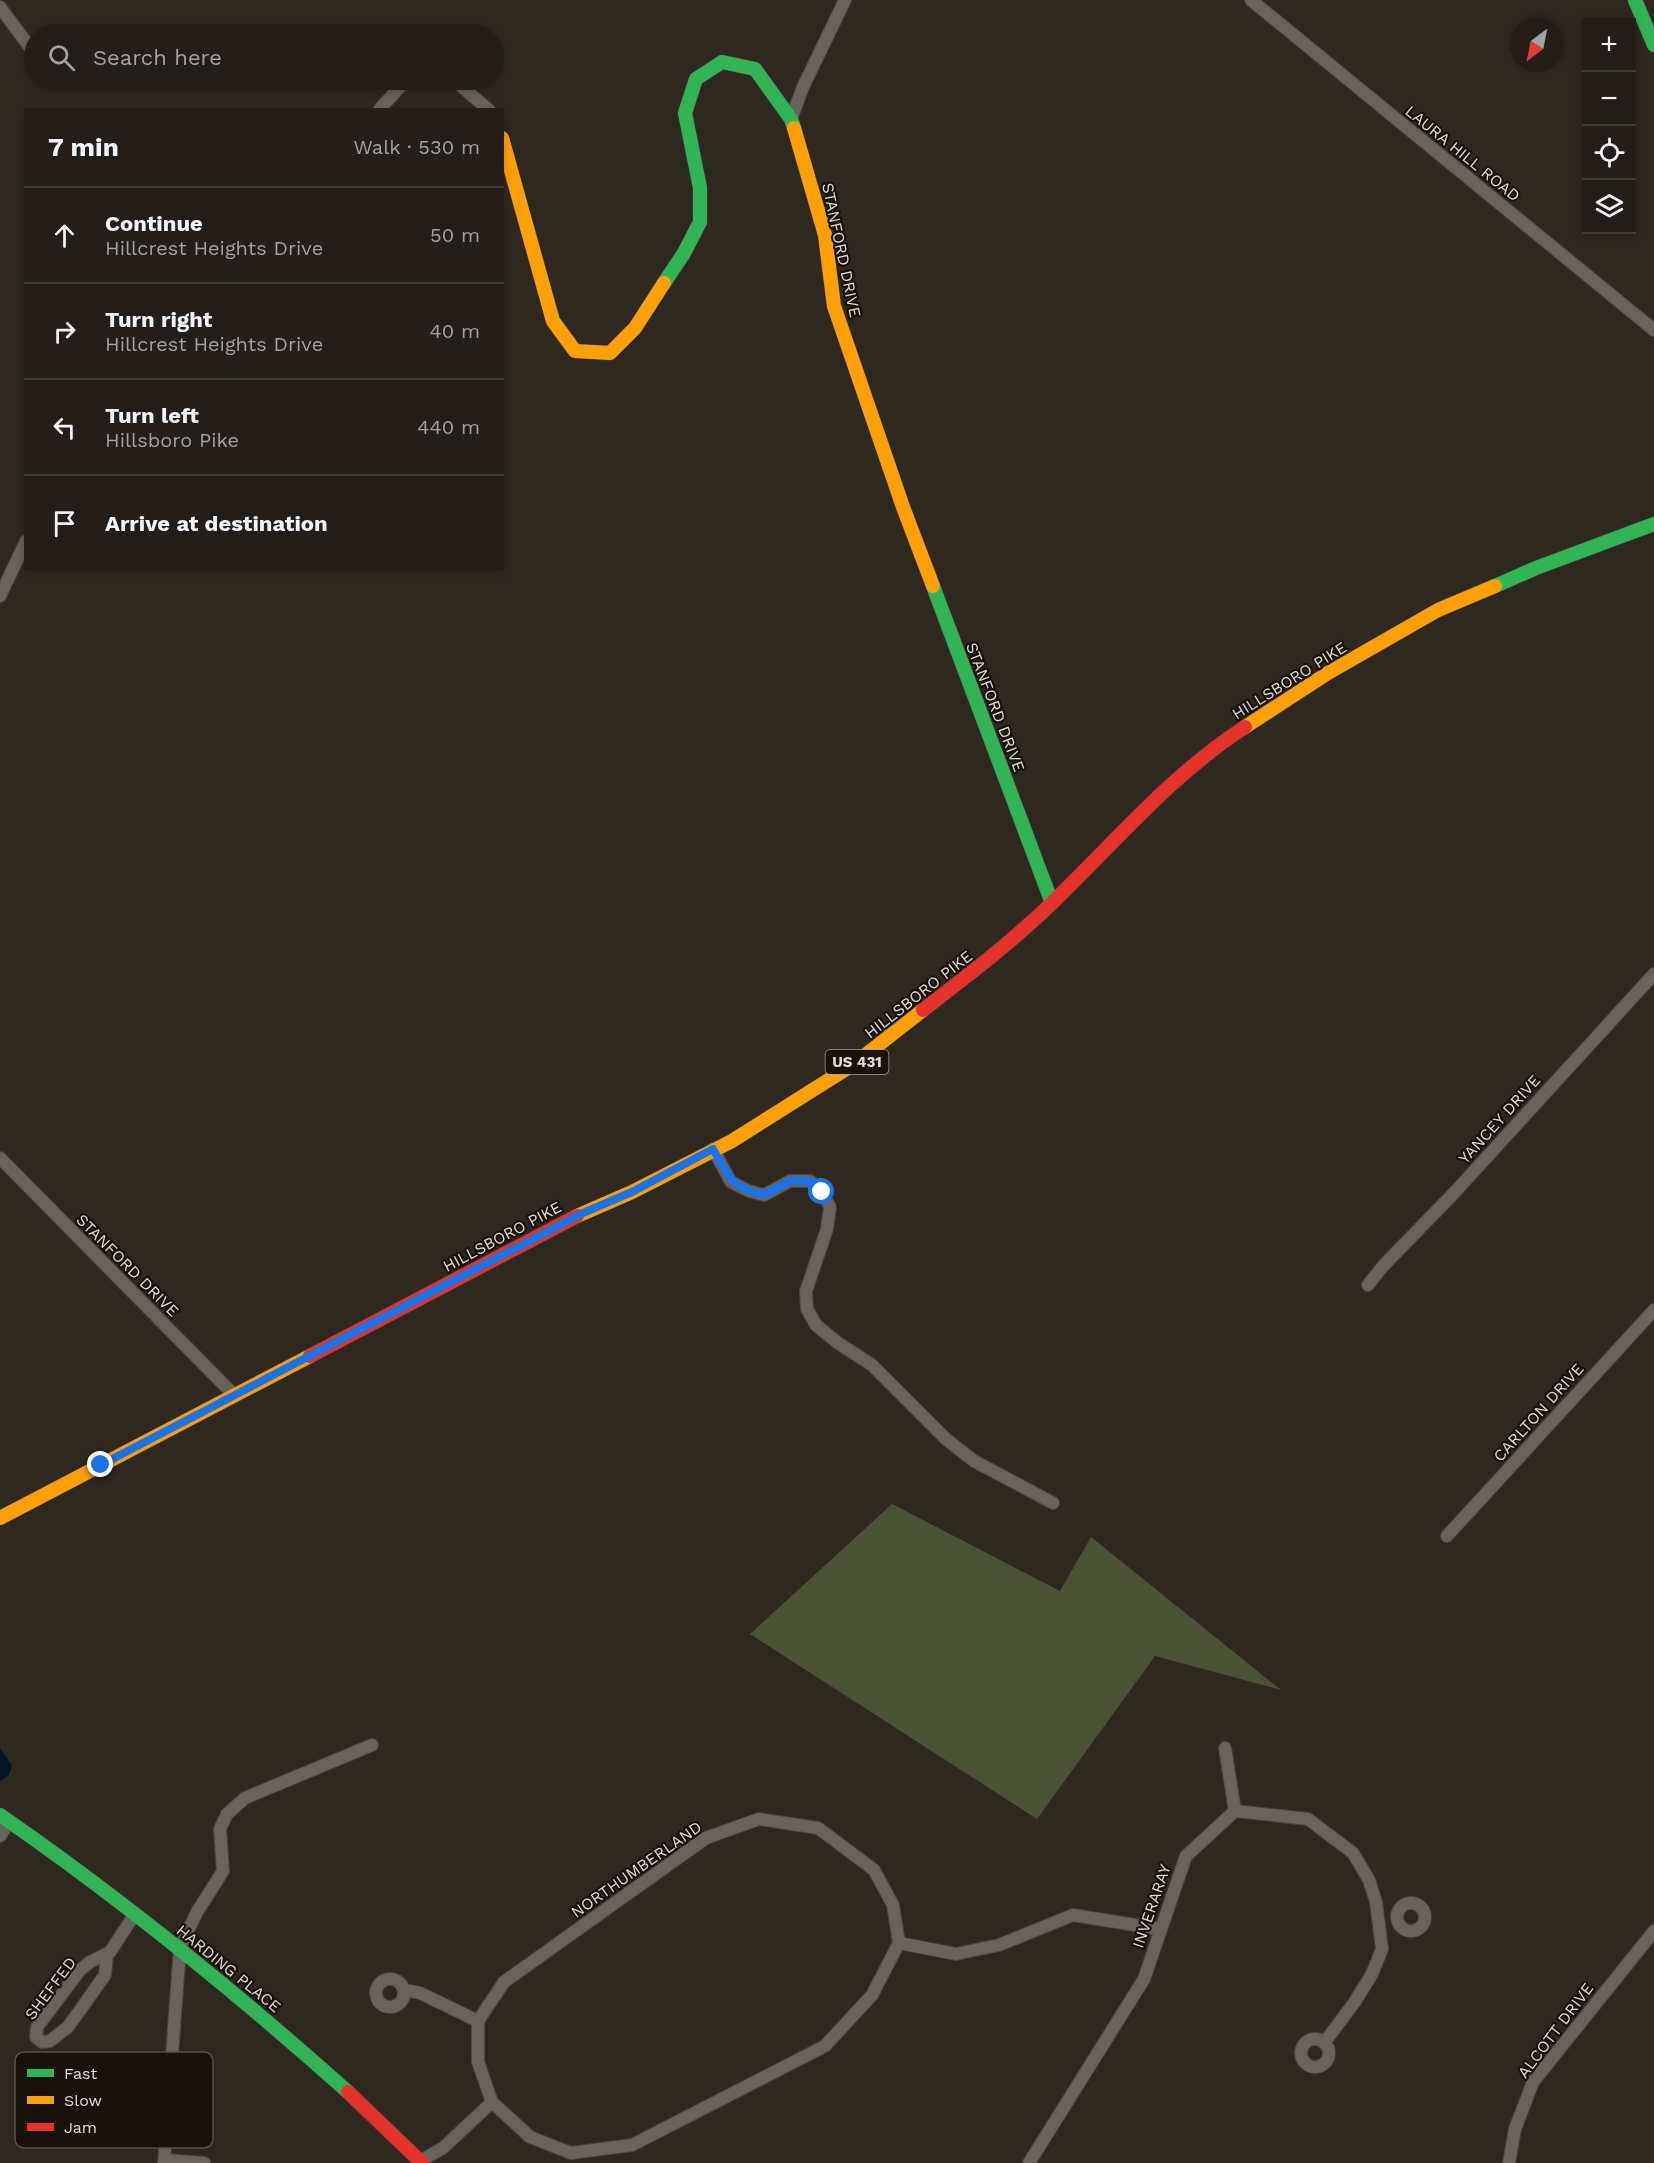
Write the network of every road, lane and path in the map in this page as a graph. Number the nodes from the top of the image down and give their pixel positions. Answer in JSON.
{"nodes":[{"id":1,"x":845,"y":0,"type":"edge"},
{"id":2,"x":1251,"y":0,"type":"edge"},
{"id":3,"x":1635,"y":0,"type":"edge"},
{"id":4,"x":0,"y":7,"type":"edge"},
{"id":5,"x":24,"y":39,"type":"edge"},
{"id":6,"x":1654,"y":45,"type":"edge"},
{"id":7,"x":397,"y":90,"type":"edge"},
{"id":8,"x":466,"y":90,"type":"edge"},
{"id":9,"x":381,"y":108,"type":"edge"},
{"id":10,"x":487,"y":108,"type":"edge"},
{"id":11,"x":791,"y":119,"type":"junction"},
{"id":12,"x":504,"y":145,"type":"edge"},
{"id":13,"x":1654,"y":330,"type":"edge"},
{"id":14,"x":1654,"y":524,"type":"edge"},
{"id":15,"x":24,"y":545,"type":"edge"},
{"id":16,"x":0,"y":596,"type":"edge"},
{"id":17,"x":1052,"y":903,"type":"junction"},
{"id":18,"x":1654,"y":974,"type":"edge"},
{"id":19,"x":713,"y":1149,"type":"junction"},
{"id":20,"x":0,"y":1158,"type":"edge"},
{"id":21,"x":1368,"y":1286,"type":"dead end"},
{"id":22,"x":1654,"y":1311,"type":"edge"},
{"id":23,"x":234,"y":1395,"type":"junction"},
{"id":24,"x":1053,"y":1503,"type":"dead end"},
{"id":25,"x":0,"y":1518,"type":"edge"},
{"id":26,"x":1447,"y":1536,"type":"dead end"},
{"id":27,"x":372,"y":1745,"type":"dead end"},
{"id":28,"x":1225,"y":1748,"type":"dead end"},
{"id":29,"x":1235,"y":1811,"type":"junction"},
{"id":30,"x":5,"y":1819,"type":"edge"},
{"id":31,"x":0,"y":1836,"type":"edge"},
{"id":32,"x":135,"y":1914,"type":"junction"},
{"id":33,"x":1397,"y":1919,"type":"dead end"},
{"id":34,"x":1378,"y":1921,"type":"junction"},
{"id":35,"x":1160,"y":1929,"type":"junction"},
{"id":36,"x":1654,"y":1931,"type":"edge"},
{"id":37,"x":898,"y":1943,"type":"junction"},
{"id":38,"x":180,"y":1947,"type":"junction"},
{"id":39,"x":107,"y":1954,"type":"junction"},
{"id":40,"x":404,"y":1994,"type":"dead end"},
{"id":41,"x":478,"y":2021,"type":"junction"},
{"id":42,"x":1324,"y":2043,"type":"dead end"},
{"id":43,"x":172,"y":2052,"type":"edge"},
{"id":44,"x":492,"y":2102,"type":"junction"},
{"id":45,"x":164,"y":2162,"type":"edge"},
{"id":46,"x":421,"y":2162,"type":"edge"},
{"id":47,"x":204,"y":2163,"type":"edge"},
{"id":48,"x":1029,"y":2163,"type":"edge"},
{"id":49,"x":1509,"y":2163,"type":"edge"}],
"edges":[{"from":1,"to":11,"type":"street"},
{"from":2,"to":13,"type":"street","name":"LAURA HILL ROAD"},
{"from":3,"to":6,"type":"main road"},
{"from":4,"to":5,"type":"street"},
{"from":7,"to":9,"type":"street"},
{"from":8,"to":10,"type":"street"},
{"from":11,"to":12,"type":"main road","name":"STANFORD DRIVE"},
{"from":11,"to":17,"type":"main road","name":"STANFORD DRIVE"},
{"from":14,"to":17,"type":"main road","name":"HILLSBORO PIKE","number":"US 431"},
{"from":15,"to":16,"type":"street"},
{"from":17,"to":19,"type":"main road","name":"HILLSBORO PIKE","number":"US 431"},
{"from":18,"to":21,"type":"street","name":"YANCEY DRIVE"},
{"from":19,"to":23,"type":"main road","name":"HILLSBORO PIKE","number":"US 431"},
{"from":19,"to":24,"type":"street"},
{"from":20,"to":23,"type":"street","name":"STANFORD DRIVE"},
{"from":22,"to":26,"type":"street","name":"CARLTON DRIVE"},
{"from":23,"to":25,"type":"main road","name":"HILLSBORO PIKE","number":"US 431"},
{"from":27,"to":38,"type":"street"},
{"from":28,"to":29,"type":"street"},
{"from":29,"to":34,"type":"street"},
{"from":29,"to":35,"type":"street","name":"INVERARAY"},
{"from":30,"to":31,"type":"street"},
{"from":30,"to":32,"type":"main road","name":"HARDING PLACE"},
{"from":32,"to":38,"type":"main road","name":"HARDING PLACE"},
{"from":32,"to":39,"type":"street","name":"SHEFFED"},
{"from":33,"to":34,"type":"street"},
{"from":34,"to":42,"type":"street"},
{"from":35,"to":37,"type":"street"},
{"from":35,"to":48,"type":"street","name":"INVERARAY"},
{"from":36,"to":49,"type":"street","name":"ALCOTT DRIVE"},
{"from":37,"to":41,"type":"street","name":"NORTHUMBERLAND"},
{"from":37,"to":44,"type":"street"},
{"from":38,"to":43,"type":"street"},
{"from":38,"to":46,"type":"main road","name":"HARDING PLACE"},
{"from":39,"to":39,"type":"street","name":"SHEFFED"},
{"from":40,"to":41,"type":"street"},
{"from":41,"to":44,"type":"street"},
{"from":44,"to":46,"type":"street"},
{"from":45,"to":47,"type":"street"}]}
